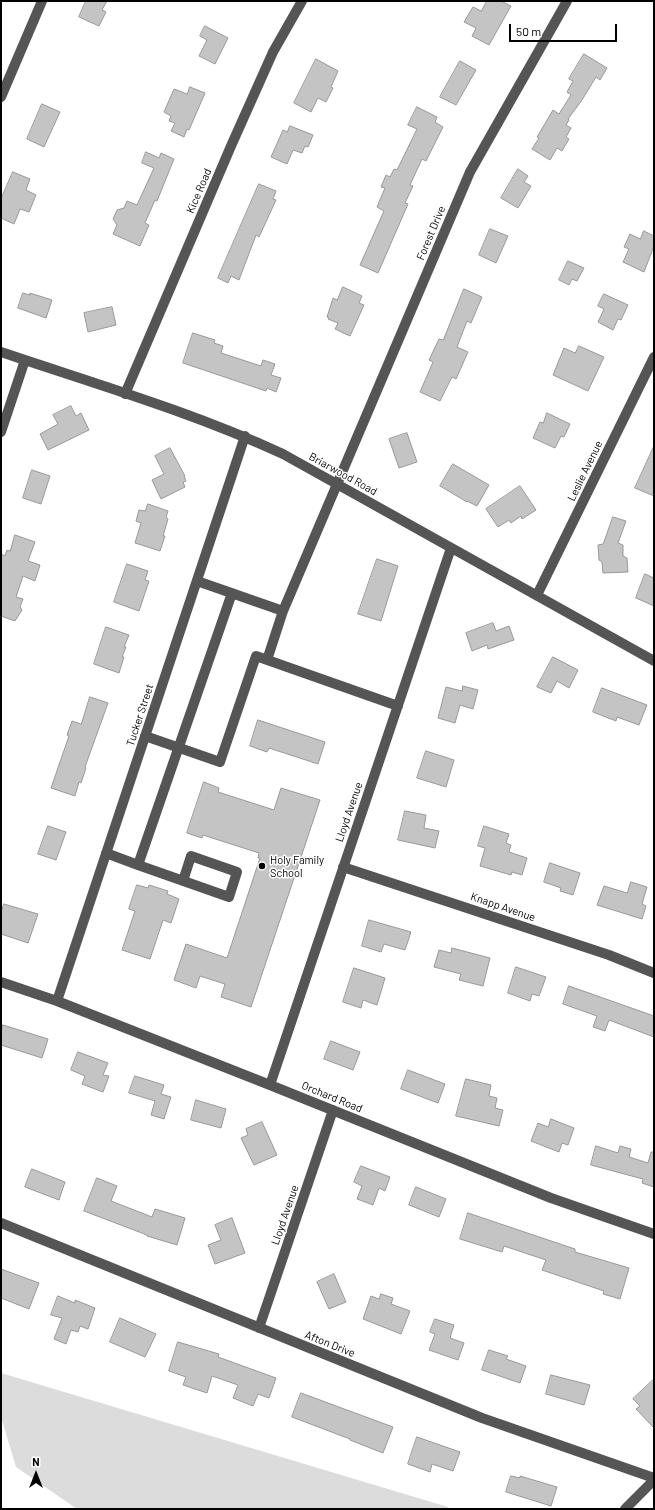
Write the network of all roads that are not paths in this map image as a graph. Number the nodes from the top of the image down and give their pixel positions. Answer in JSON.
{"nodes":[{"id":1,"x":42,"y":1,"type":"edge"},
{"id":2,"x":302,"y":1,"type":"edge"},
{"id":3,"x":567,"y":1,"type":"edge"},
{"id":4,"x":1,"y":96,"type":"edge"},
{"id":5,"x":1,"y":352,"type":"edge"},
{"id":6,"x":654,"y":357,"type":"edge"},
{"id":7,"x":25,"y":360,"type":"junction"},
{"id":8,"x":125,"y":394,"type":"junction"},
{"id":9,"x":1,"y":432,"type":"edge"},
{"id":10,"x":245,"y":436,"type":"junction"},
{"id":11,"x":337,"y":484,"type":"junction"},
{"id":12,"x":451,"y":548,"type":"junction"},
{"id":13,"x":197,"y":581,"type":"junction"},
{"id":14,"x":232,"y":593,"type":"junction"},
{"id":15,"x":537,"y":595,"type":"junction"},
{"id":16,"x":283,"y":611,"type":"junction"},
{"id":17,"x":267,"y":660,"type":"junction"},
{"id":18,"x":654,"y":661,"type":"edge"},
{"id":19,"x":398,"y":706,"type":"junction"},
{"id":20,"x":145,"y":736,"type":"junction"},
{"id":21,"x":179,"y":748,"type":"junction"},
{"id":22,"x":106,"y":854,"type":"junction"},
{"id":23,"x":138,"y":865,"type":"junction"},
{"id":24,"x":343,"y":867,"type":"junction"},
{"id":25,"x":183,"y":881,"type":"junction"},
{"id":26,"x":654,"y":973,"type":"edge"},
{"id":27,"x":1,"y":982,"type":"edge"},
{"id":28,"x":57,"y":1001,"type":"junction"},
{"id":29,"x":270,"y":1085,"type":"junction"},
{"id":30,"x":333,"y":1110,"type":"junction"},
{"id":31,"x":1,"y":1223,"type":"edge"},
{"id":32,"x":654,"y":1234,"type":"edge"},
{"id":33,"x":259,"y":1328,"type":"junction"},
{"id":34,"x":654,"y":1479,"type":"edge"},
{"id":35,"x":625,"y":1509,"type":"edge"}],
"edges":[{"from":1,"to":4,"type":"street"},
{"from":2,"to":8,"type":"street","name":"Kice Road"},
{"from":3,"to":11,"type":"street","name":"Forest Drive"},
{"from":5,"to":7,"type":"street","name":"Briarwood Road"},
{"from":6,"to":15,"type":"street","name":"Leslie Avenue"},
{"from":7,"to":8,"type":"street","name":"Briarwood Road"},
{"from":7,"to":9,"type":"street"},
{"from":8,"to":10,"type":"street","name":"Briarwood Road"},
{"from":10,"to":11,"type":"street","name":"Briarwood Road"},
{"from":10,"to":13,"type":"street","name":"Tucker Street"},
{"from":11,"to":12,"type":"street","name":"Briarwood Road"},
{"from":11,"to":16,"type":"street","name":"Forest Drive"},
{"from":12,"to":15,"type":"street","name":"Briarwood Road"},
{"from":12,"to":19,"type":"street","name":"Lloyd Avenue"},
{"from":13,"to":14,"type":"street"},
{"from":13,"to":20,"type":"street","name":"Tucker Street"},
{"from":14,"to":16,"type":"street"},
{"from":14,"to":21,"type":"street"},
{"from":15,"to":18,"type":"street","name":"Briarwood Road"},
{"from":16,"to":17,"type":"street","name":"Forest Drive"},
{"from":17,"to":19,"type":"street"},
{"from":17,"to":21,"type":"street"},
{"from":19,"to":24,"type":"street","name":"Lloyd Avenue"},
{"from":20,"to":21,"type":"street"},
{"from":20,"to":22,"type":"street","name":"Tucker Street"},
{"from":21,"to":23,"type":"street"},
{"from":22,"to":23,"type":"street"},
{"from":22,"to":28,"type":"street","name":"Tucker Street"},
{"from":23,"to":25,"type":"street"},
{"from":24,"to":26,"type":"street","name":"Knapp Avenue"},
{"from":24,"to":29,"type":"street","name":"Lloyd Avenue"},
{"from":25,"to":25,"type":"street"},
{"from":27,"to":28,"type":"street","name":"Orchard Road"},
{"from":28,"to":29,"type":"street","name":"Orchard Road"},
{"from":29,"to":30,"type":"street","name":"Orchard Road"},
{"from":30,"to":32,"type":"street","name":"Orchard Road"},
{"from":30,"to":33,"type":"street","name":"Lloyd Avenue"},
{"from":31,"to":33,"type":"street","name":"Afton Drive"},
{"from":33,"to":34,"type":"street","name":"Afton Drive"},
{"from":34,"to":35,"type":"street"}]}
